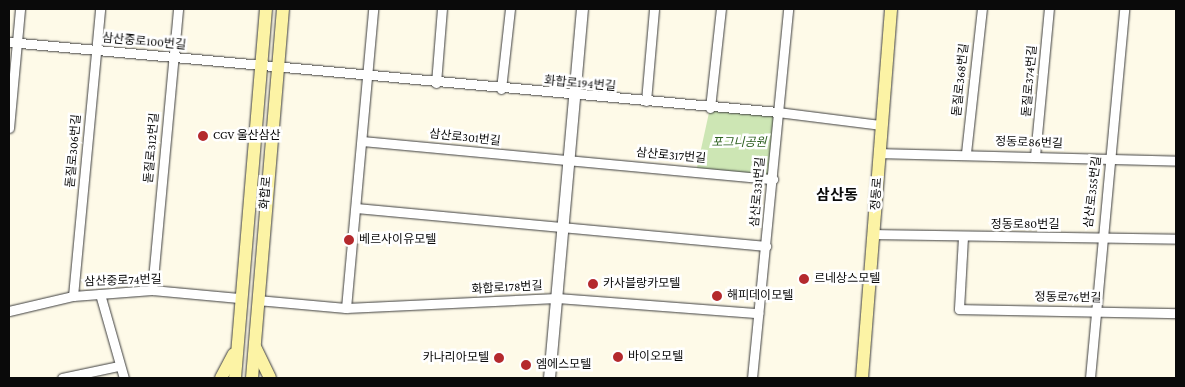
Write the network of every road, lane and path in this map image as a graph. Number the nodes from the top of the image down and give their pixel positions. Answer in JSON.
{"nodes":[{"id":1,"x":20,"y":9,"type":"edge"},
{"id":2,"x":100,"y":9,"type":"edge"},
{"id":3,"x":178,"y":9,"type":"edge"},
{"id":4,"x":266,"y":9,"type":"edge"},
{"id":5,"x":283,"y":9,"type":"edge"},
{"id":6,"x":373,"y":9,"type":"edge"},
{"id":7,"x":442,"y":9,"type":"edge"},
{"id":8,"x":510,"y":9,"type":"edge"},
{"id":9,"x":582,"y":9,"type":"edge"},
{"id":10,"x":654,"y":9,"type":"edge"},
{"id":11,"x":721,"y":9,"type":"edge"},
{"id":12,"x":788,"y":9,"type":"edge"},
{"id":13,"x":891,"y":9,"type":"edge"},
{"id":14,"x":982,"y":9,"type":"edge"},
{"id":15,"x":1049,"y":9,"type":"edge"},
{"id":16,"x":1124,"y":9,"type":"edge"},
{"id":17,"x":13,"y":42,"type":"edge"},
{"id":18,"x":96,"y":50,"type":"junction"},
{"id":19,"x":173,"y":57,"type":"junction"},
{"id":20,"x":260,"y":66,"type":"junction"},
{"id":21,"x":277,"y":67,"type":"junction"},
{"id":22,"x":367,"y":76,"type":"junction"},
{"id":23,"x":436,"y":83,"type":"junction"},
{"id":24,"x":501,"y":89,"type":"junction"},
{"id":25,"x":573,"y":96,"type":"junction"},
{"id":26,"x":646,"y":102,"type":"junction"},
{"id":27,"x":710,"y":108,"type":"junction"},
{"id":28,"x":778,"y":112,"type":"junction"},
{"id":29,"x":881,"y":125,"type":"junction"},
{"id":30,"x":9,"y":128,"type":"edge"},
{"id":31,"x":362,"y":141,"type":"junction"},
{"id":32,"x":880,"y":153,"type":"junction"},
{"id":33,"x":966,"y":153,"type":"junction"},
{"id":34,"x":1035,"y":156,"type":"junction"},
{"id":35,"x":1110,"y":159,"type":"junction"},
{"id":36,"x":567,"y":161,"type":"junction"},
{"id":37,"x":1176,"y":161,"type":"edge"},
{"id":38,"x":773,"y":179,"type":"junction"},
{"id":39,"x":356,"y":208,"type":"junction"},
{"id":40,"x":562,"y":227,"type":"junction"},
{"id":41,"x":874,"y":234,"type":"junction"},
{"id":42,"x":963,"y":237,"type":"junction"},
{"id":43,"x":1100,"y":238,"type":"junction"},
{"id":44,"x":1176,"y":239,"type":"edge"},
{"id":45,"x":766,"y":246,"type":"junction"},
{"id":46,"x":152,"y":290,"type":"junction"},
{"id":47,"x":100,"y":294,"type":"junction"},
{"id":48,"x":73,"y":296,"type":"junction"},
{"id":49,"x":240,"y":298,"type":"junction"},
{"id":50,"x":557,"y":298,"type":"junction"},
{"id":51,"x":256,"y":300,"type":"junction"},
{"id":52,"x":346,"y":308,"type":"junction"},
{"id":53,"x":9,"y":311,"type":"edge"},
{"id":54,"x":1097,"y":312,"type":"junction"},
{"id":55,"x":758,"y":313,"type":"junction"},
{"id":56,"x":1176,"y":313,"type":"edge"},
{"id":57,"x":254,"y":336,"type":"junction"},
{"id":58,"x":236,"y":347,"type":"junction"},
{"id":59,"x":118,"y":366,"type":"junction"},
{"id":60,"x":62,"y":378,"type":"edge"},
{"id":61,"x":124,"y":378,"type":"edge"},
{"id":62,"x":221,"y":378,"type":"edge"},
{"id":63,"x":235,"y":378,"type":"edge"},
{"id":64,"x":252,"y":378,"type":"edge"},
{"id":65,"x":270,"y":378,"type":"edge"},
{"id":66,"x":549,"y":378,"type":"edge"},
{"id":67,"x":752,"y":378,"type":"edge"},
{"id":68,"x":862,"y":378,"type":"edge"},
{"id":69,"x":1090,"y":378,"type":"edge"}],
"edges":[{"from":1,"to":17,"type":"street"},
{"from":2,"to":18,"type":"street","name":"돋질로306번길"},
{"from":3,"to":19,"type":"street","name":"돋질로312번길"},
{"from":4,"to":20,"type":"main road","name":"화합로"},
{"from":5,"to":21,"type":"main road","name":"화합로"},
{"from":6,"to":22,"type":"street"},
{"from":7,"to":23,"type":"street"},
{"from":8,"to":24,"type":"street"},
{"from":9,"to":25,"type":"street"},
{"from":10,"to":26,"type":"street"},
{"from":11,"to":27,"type":"street"},
{"from":12,"to":28,"type":"street","name":"삼산로331번길"},
{"from":13,"to":29,"type":"main road","name":"정동로"},
{"from":14,"to":33,"type":"street","name":"돋질로368번길"},
{"from":15,"to":34,"type":"street","name":"돋질로374번길"},
{"from":16,"to":35,"type":"street","name":"삼산로355번길"},
{"from":17,"to":18,"type":"street","name":"삼산중로100번길"},
{"from":17,"to":30,"type":"street"},
{"from":18,"to":19,"type":"street","name":"삼산중로100번길"},
{"from":18,"to":48,"type":"street","name":"돋질로306번길"},
{"from":19,"to":20,"type":"street","name":"삼산중로100번길"},
{"from":19,"to":46,"type":"street","name":"돋질로312번길"},
{"from":20,"to":21,"type":"street","name":"삼산중로100번길"},
{"from":20,"to":49,"type":"main road","name":"화합로"},
{"from":21,"to":22,"type":"street","name":"화합로194번길"},
{"from":21,"to":51,"type":"main road","name":"화합로"},
{"from":22,"to":23,"type":"street","name":"화합로194번길"},
{"from":22,"to":31,"type":"street"},
{"from":23,"to":24,"type":"street","name":"화합로194번길"},
{"from":24,"to":25,"type":"street","name":"화합로194번길"},
{"from":25,"to":26,"type":"street","name":"화합로194번길"},
{"from":25,"to":36,"type":"street"},
{"from":26,"to":27,"type":"street","name":"화합로194번길"},
{"from":27,"to":28,"type":"street","name":"화합로194번길"},
{"from":28,"to":29,"type":"street","name":"화합로194번길"},
{"from":28,"to":38,"type":"street","name":"삼산로331번길"},
{"from":29,"to":32,"type":"main road","name":"정동로"},
{"from":31,"to":36,"type":"street","name":"삼산로301번길"},
{"from":31,"to":39,"type":"street"},
{"from":32,"to":33,"type":"street","name":"정동로86번길"},
{"from":32,"to":41,"type":"main road","name":"정동로"},
{"from":33,"to":34,"type":"street","name":"정동로86번길"},
{"from":34,"to":35,"type":"street","name":"정동로86번길"},
{"from":35,"to":37,"type":"street","name":"정동로86번길"},
{"from":35,"to":43,"type":"street","name":"삼산로355번길"},
{"from":36,"to":38,"type":"street","name":"삼산로317번길"},
{"from":36,"to":40,"type":"street"},
{"from":38,"to":45,"type":"street","name":"삼산로331번길"},
{"from":39,"to":40,"type":"street"},
{"from":39,"to":52,"type":"street"},
{"from":40,"to":45,"type":"street"},
{"from":40,"to":50,"type":"street"},
{"from":41,"to":42,"type":"street","name":"정동로80번길"},
{"from":41,"to":68,"type":"main road","name":"정동로"},
{"from":42,"to":43,"type":"street","name":"정동로80번길"},
{"from":42,"to":54,"type":"street","name":"정동로76번길"},
{"from":43,"to":44,"type":"street","name":"정동로80번길"},
{"from":43,"to":54,"type":"street","name":"삼산로355번길"},
{"from":45,"to":55,"type":"street","name":"삼산로331번길"},
{"from":46,"to":47,"type":"street","name":"삼산중로74번길"},
{"from":46,"to":49,"type":"street","name":"삼산중로74번길"},
{"from":47,"to":48,"type":"street","name":"삼산중로74번길"},
{"from":47,"to":59,"type":"street"},
{"from":48,"to":53,"type":"street","name":"삼산중로74번길"},
{"from":49,"to":58,"type":"main road","name":"화합로"},
{"from":50,"to":52,"type":"street","name":"화합로178번길"},
{"from":50,"to":55,"type":"street","name":"화합로178번길"},
{"from":50,"to":66,"type":"street"},
{"from":51,"to":52,"type":"street","name":"화합로178번길"},
{"from":51,"to":57,"type":"main road","name":"화합로"},
{"from":54,"to":56,"type":"street","name":"정동로76번길"},
{"from":54,"to":69,"type":"street","name":"삼산로355번길"},
{"from":55,"to":67,"type":"street","name":"삼산로331번길"},
{"from":57,"to":64,"type":"main road","name":"화합로"},
{"from":57,"to":65,"type":"main road"},
{"from":58,"to":62,"type":"main road"},
{"from":58,"to":63,"type":"main road","name":"화합로"},
{"from":59,"to":60,"type":"street"},
{"from":59,"to":61,"type":"street"}]}
